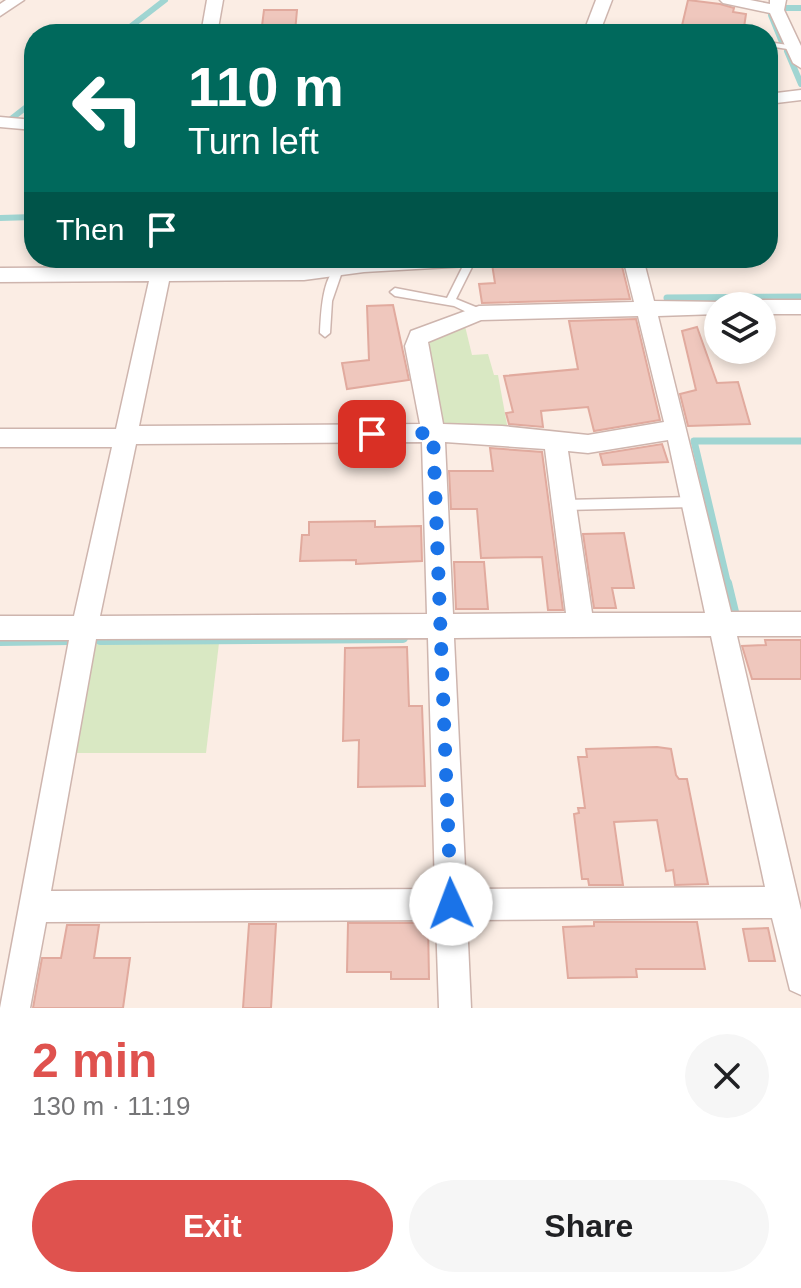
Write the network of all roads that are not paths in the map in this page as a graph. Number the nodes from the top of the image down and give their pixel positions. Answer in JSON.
{"nodes":[{"id":1,"x":16,"y":0,"type":"edge"},
{"id":2,"x":215,"y":0,"type":"edge"},
{"id":3,"x":604,"y":0,"type":"edge"},
{"id":4,"x":728,"y":0,"type":"edge"},
{"id":5,"x":777,"y":5,"type":"edge"},
{"id":6,"x":0,"y":11,"type":"edge"},
{"id":7,"x":211,"y":24,"type":"edge"},
{"id":8,"x":595,"y":24,"type":"edge"},
{"id":9,"x":778,"y":48,"type":"edge"},
{"id":10,"x":797,"y":55,"type":"edge"},
{"id":11,"x":801,"y":95,"type":"edge"},
{"id":12,"x":778,"y":98,"type":"edge"},
{"id":13,"x":0,"y":122,"type":"edge"},
{"id":14,"x":24,"y":124,"type":"edge"},
{"id":15,"x":126,"y":268,"type":"edge"},
{"id":16,"x":162,"y":268,"type":"edge"},
{"id":17,"x":203,"y":268,"type":"edge"},
{"id":18,"x":351,"y":268,"type":"edge"},
{"id":19,"x":467,"y":268,"type":"edge"},
{"id":20,"x":635,"y":268,"type":"edge"},
{"id":21,"x":338,"y":269,"type":"junction"},
{"id":22,"x":0,"y":275,"type":"edge"},
{"id":23,"x":395,"y":292,"type":"dead end"},
{"id":24,"x":450,"y":302,"type":"junction"},
{"id":25,"x":644,"y":307,"type":"junction"},
{"id":26,"x":704,"y":307,"type":"edge"},
{"id":27,"x":776,"y":307,"type":"edge"},
{"id":28,"x":801,"y":307,"type":"edge"},
{"id":29,"x":479,"y":313,"type":"junction"},
{"id":30,"x":325,"y":333,"type":"dead end"},
{"id":31,"x":677,"y":429,"type":"junction"},
{"id":32,"x":433,"y":433,"type":"junction"},
{"id":33,"x":126,"y":437,"type":"junction"},
{"id":34,"x":0,"y":438,"type":"edge"},
{"id":35,"x":555,"y":439,"type":"junction"},
{"id":36,"x":693,"y":502,"type":"junction"},
{"id":37,"x":565,"y":505,"type":"junction"},
{"id":38,"x":721,"y":624,"type":"junction"},
{"id":39,"x":801,"y":624,"type":"edge"},
{"id":40,"x":581,"y":625,"type":"junction"},
{"id":41,"x":442,"y":626,"type":"junction"},
{"id":42,"x":85,"y":627,"type":"junction"},
{"id":43,"x":0,"y":628,"type":"edge"},
{"id":44,"x":783,"y":902,"type":"junction"},
{"id":45,"x":451,"y":904,"type":"junction"},
{"id":46,"x":33,"y":907,"type":"junction"},
{"id":47,"x":801,"y":979,"type":"edge"},
{"id":48,"x":14,"y":1008,"type":"edge"},
{"id":49,"x":455,"y":1008,"type":"edge"}],
"edges":[{"from":1,"to":6,"type":"street"},
{"from":2,"to":7,"type":"street"},
{"from":3,"to":8,"type":"street"},
{"from":4,"to":5,"type":"street"},
{"from":5,"to":10,"type":"street"},
{"from":9,"to":10,"type":"lane"},
{"from":11,"to":12,"type":"street"},
{"from":13,"to":14,"type":"street"},
{"from":15,"to":22,"type":"street"},
{"from":16,"to":33,"type":"street"},
{"from":17,"to":21,"type":"street"},
{"from":18,"to":21,"type":"street"},
{"from":19,"to":24,"type":"lane"},
{"from":20,"to":25,"type":"street"},
{"from":21,"to":30,"type":"lane"},
{"from":23,"to":24,"type":"lane"},
{"from":24,"to":29,"type":"lane"},
{"from":25,"to":26,"type":"street"},
{"from":25,"to":29,"type":"street"},
{"from":25,"to":31,"type":"street"},
{"from":27,"to":28,"type":"street"},
{"from":29,"to":32,"type":"street"},
{"from":31,"to":35,"type":"street"},
{"from":31,"to":36,"type":"street"},
{"from":32,"to":33,"type":"street"},
{"from":32,"to":35,"type":"street"},
{"from":32,"to":41,"type":"street"},
{"from":33,"to":34,"type":"street"},
{"from":33,"to":42,"type":"street"},
{"from":35,"to":37,"type":"street"},
{"from":36,"to":37,"type":"lane"},
{"from":36,"to":38,"type":"street"},
{"from":37,"to":40,"type":"street"},
{"from":38,"to":39,"type":"street"},
{"from":38,"to":40,"type":"street"},
{"from":38,"to":44,"type":"street"},
{"from":40,"to":41,"type":"street"},
{"from":41,"to":42,"type":"street"},
{"from":41,"to":45,"type":"street"},
{"from":42,"to":43,"type":"street"},
{"from":42,"to":46,"type":"street"},
{"from":44,"to":45,"type":"street"},
{"from":44,"to":47,"type":"street"},
{"from":45,"to":46,"type":"street"},
{"from":45,"to":49,"type":"street"},
{"from":46,"to":48,"type":"street"}]}
